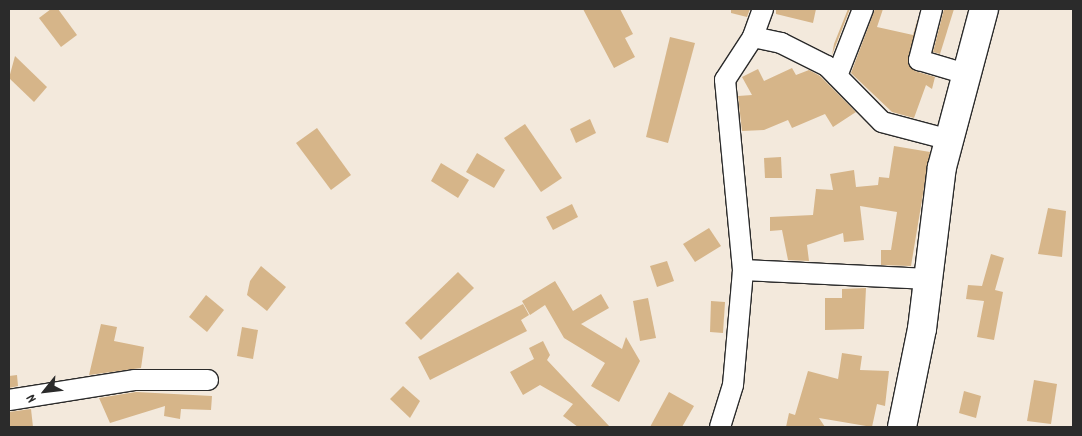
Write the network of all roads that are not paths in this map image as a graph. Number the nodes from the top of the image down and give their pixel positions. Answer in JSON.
{"nodes":[{"id":1,"x":763,"y":9,"type":"edge"},
{"id":2,"x":863,"y":9,"type":"edge"},
{"id":3,"x":932,"y":9,"type":"edge"},
{"id":4,"x":984,"y":9,"type":"edge"},
{"id":5,"x":753,"y":37,"type":"junction"},
{"id":6,"x":966,"y":74,"type":"junction"},
{"id":7,"x":837,"y":76,"type":"junction"},
{"id":8,"x":950,"y":140,"type":"junction"},
{"id":9,"x":743,"y":270,"type":"junction"},
{"id":10,"x":929,"y":279,"type":"junction"},
{"id":11,"x":208,"y":380,"type":"dead end"},
{"id":12,"x":9,"y":400,"type":"edge"},
{"id":13,"x":720,"y":427,"type":"edge"},
{"id":14,"x":902,"y":427,"type":"edge"}],
"edges":[{"from":1,"to":5,"type":"street"},
{"from":2,"to":7,"type":"street"},
{"from":3,"to":6,"type":"street"},
{"from":4,"to":6,"type":"main road"},
{"from":5,"to":7,"type":"street"},
{"from":5,"to":9,"type":"street"},
{"from":6,"to":8,"type":"main road"},
{"from":7,"to":8,"type":"street"},
{"from":8,"to":10,"type":"main road"},
{"from":9,"to":10,"type":"street"},
{"from":9,"to":13,"type":"street"},
{"from":10,"to":14,"type":"main road"},
{"from":11,"to":12,"type":"street"}]}
